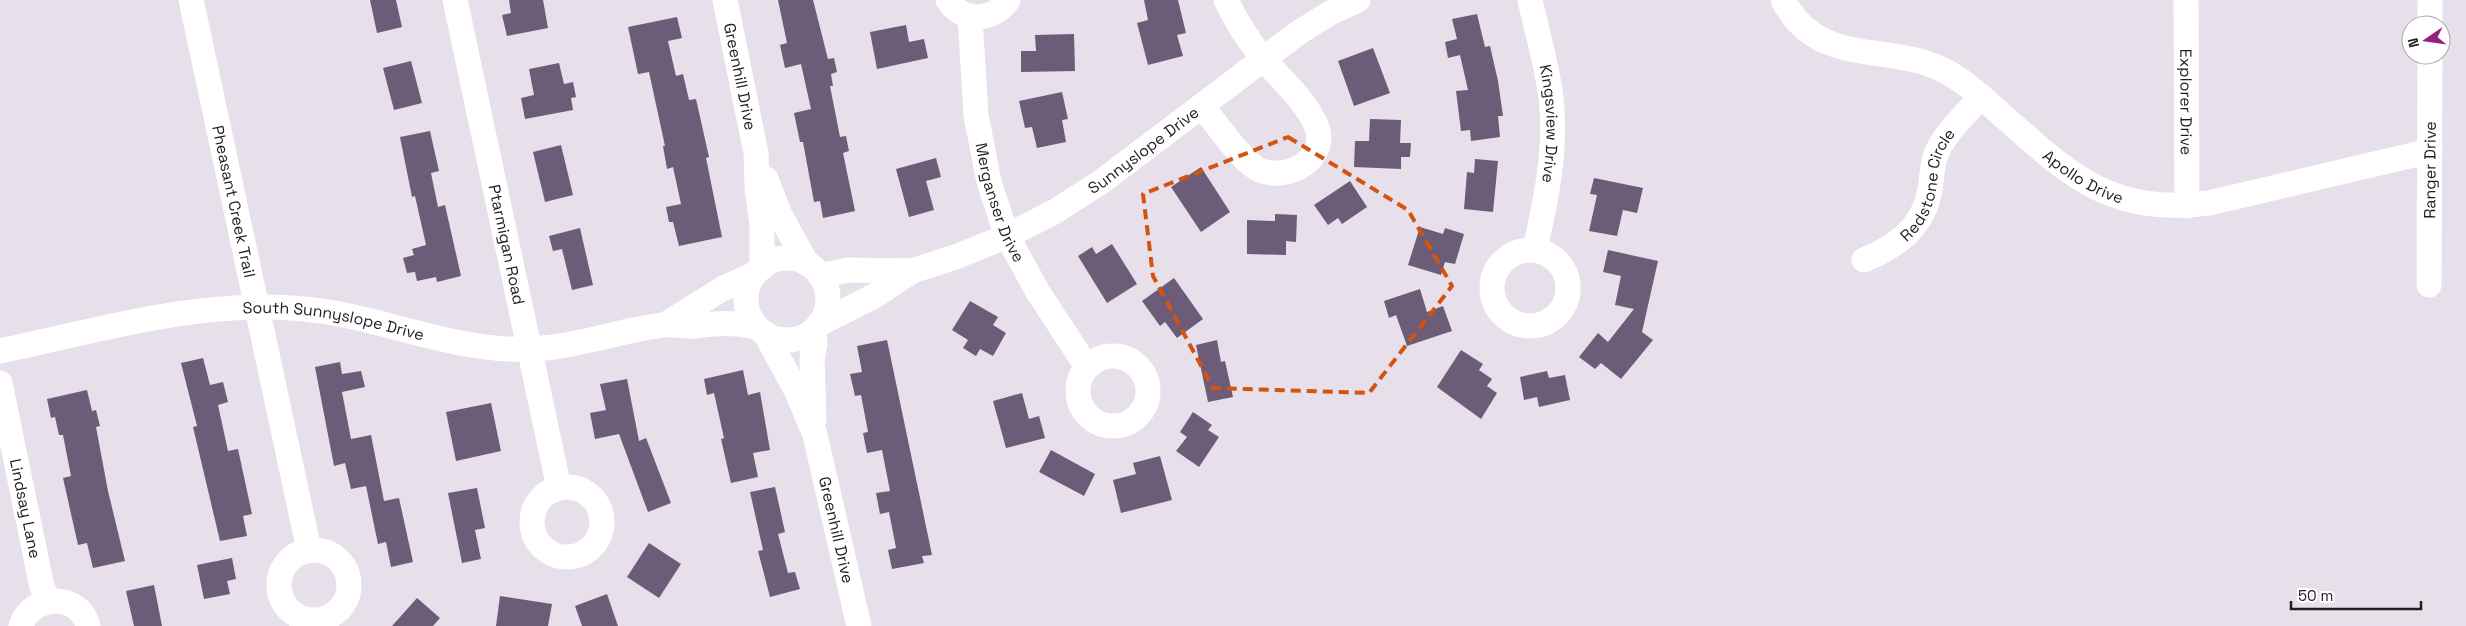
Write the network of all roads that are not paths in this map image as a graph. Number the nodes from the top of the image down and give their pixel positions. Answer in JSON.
{"nodes":[{"id":1,"x":191,"y":0,"type":"edge"},
{"id":2,"x":456,"y":0,"type":"edge"},
{"id":3,"x":725,"y":0,"type":"edge"},
{"id":4,"x":948,"y":0,"type":"edge"},
{"id":5,"x":1008,"y":0,"type":"edge"},
{"id":6,"x":1226,"y":0,"type":"edge"},
{"id":7,"x":1358,"y":0,"type":"edge"},
{"id":8,"x":1530,"y":0,"type":"edge"},
{"id":9,"x":1783,"y":0,"type":"edge"},
{"id":10,"x":2186,"y":0,"type":"edge"},
{"id":11,"x":2430,"y":0,"type":"edge"},
{"id":12,"x":2430,"y":15,"type":"edge"},
{"id":13,"x":970,"y":17,"type":"junction"},
{"id":14,"x":1263,"y":59,"type":"junction"},
{"id":15,"x":2430,"y":65,"type":"edge"},
{"id":16,"x":1981,"y":97,"type":"junction"},
{"id":17,"x":1202,"y":106,"type":"junction"},
{"id":18,"x":2430,"y":152,"type":"junction"},
{"id":19,"x":756,"y":153,"type":"junction"},
{"id":20,"x":2187,"y":206,"type":"junction"},
{"id":21,"x":1007,"y":236,"type":"junction"},
{"id":22,"x":1535,"y":249,"type":"dead end"},
{"id":23,"x":1864,"y":260,"type":"dead end"},
{"id":24,"x":814,"y":270,"type":"junction"},
{"id":25,"x":758,"y":271,"type":"junction"},
{"id":26,"x":912,"y":271,"type":"junction"},
{"id":27,"x":2429,"y":284,"type":"dead end"},
{"id":28,"x":257,"y":305,"type":"junction"},
{"id":29,"x":666,"y":324,"type":"junction"},
{"id":30,"x":817,"y":327,"type":"junction"},
{"id":31,"x":761,"y":330,"type":"junction"},
{"id":32,"x":531,"y":349,"type":"junction"},
{"id":33,"x":0,"y":351,"type":"edge"},
{"id":34,"x":1087,"y":367,"type":"dead end"},
{"id":35,"x":0,"y":383,"type":"edge"},
{"id":36,"x":815,"y":435,"type":"junction"},
{"id":37,"x":559,"y":488,"type":"dead end"},
{"id":38,"x":309,"y":550,"type":"dead end"},
{"id":39,"x":49,"y":601,"type":"junction"},
{"id":40,"x":21,"y":626,"type":"edge"},
{"id":41,"x":88,"y":626,"type":"edge"},
{"id":42,"x":859,"y":626,"type":"edge"}],
"edges":[{"from":1,"to":28,"type":"street","name":"Pheasant Creek Trail"},
{"from":2,"to":32,"type":"street","name":"Ptarmigan Road"},
{"from":3,"to":19,"type":"street","name":"Greenhill Drive"},
{"from":4,"to":13,"type":"street"},
{"from":5,"to":13,"type":"street"},
{"from":6,"to":14,"type":"street"},
{"from":7,"to":14,"type":"street","name":"Sunnyslope Drive"},
{"from":8,"to":22,"type":"street","name":"Kingsview Drive"},
{"from":9,"to":16,"type":"street","name":"Apollo Drive"},
{"from":10,"to":20,"type":"street","name":"Explorer Drive"},
{"from":11,"to":12,"type":"street"},
{"from":13,"to":21,"type":"street","name":"Merganser Drive"},
{"from":14,"to":17,"type":"street","name":"Sunnyslope Drive"},
{"from":14,"to":17,"type":"street"},
{"from":15,"to":18,"type":"street","name":"Ranger Drive"},
{"from":16,"to":20,"type":"street","name":"Apollo Drive"},
{"from":16,"to":23,"type":"street","name":"Redstone Circle"},
{"from":17,"to":21,"type":"street","name":"Sunnyslope Drive"},
{"from":18,"to":20,"type":"street","name":"Apollo Drive"},
{"from":18,"to":27,"type":"street","name":"Ranger Drive"},
{"from":19,"to":24,"type":"street","name":"Greenhill Drive"},
{"from":19,"to":25,"type":"street","name":"Greenhill Drive"},
{"from":21,"to":26,"type":"street","name":"Sunnyslope Drive"},
{"from":21,"to":34,"type":"street","name":"Merganser Drive"},
{"from":24,"to":25,"type":"street"},
{"from":24,"to":26,"type":"street","name":"Sunnyslope Drive"},
{"from":24,"to":30,"type":"street"},
{"from":25,"to":29,"type":"street","name":"South Sunnyslope Drive"},
{"from":25,"to":31,"type":"street"},
{"from":26,"to":30,"type":"street","name":"Sunnyslope Drive"},
{"from":28,"to":32,"type":"street","name":"South Sunnyslope Drive"},
{"from":28,"to":33,"type":"street","name":"South Sunnyslope Drive"},
{"from":28,"to":38,"type":"street","name":"Pheasant Creek Trail"},
{"from":29,"to":31,"type":"street","name":"South Sunnyslope Drive"},
{"from":29,"to":32,"type":"street","name":"South Sunnyslope Drive"},
{"from":30,"to":31,"type":"street"},
{"from":30,"to":36,"type":"street","name":"Greenhill Drive"},
{"from":31,"to":36,"type":"street","name":"Greenhill Drive"},
{"from":32,"to":37,"type":"street","name":"Ptarmigan Road"},
{"from":35,"to":39,"type":"street","name":"Lindsay Lane"},
{"from":36,"to":42,"type":"street","name":"Greenhill Drive"},
{"from":39,"to":40,"type":"street"},
{"from":39,"to":41,"type":"street"}]}
